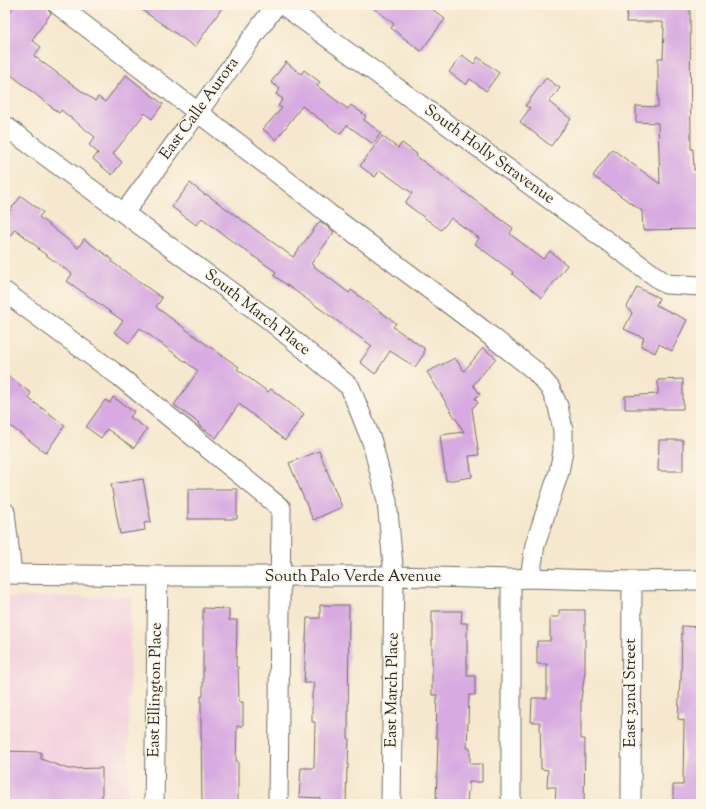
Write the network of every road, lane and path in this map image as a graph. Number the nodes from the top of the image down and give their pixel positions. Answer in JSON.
{"nodes":[{"id":1,"x":58,"y":5,"type":"edge"},
{"id":2,"x":276,"y":5,"type":"edge"},
{"id":3,"x":283,"y":5,"type":"edge"},
{"id":4,"x":198,"y":112,"type":"junction"},
{"id":5,"x":5,"y":126,"type":"edge"},
{"id":6,"x":124,"y":213,"type":"junction"},
{"id":7,"x":701,"y":286,"type":"edge"},
{"id":8,"x":5,"y":292,"type":"edge"},
{"id":9,"x":5,"y":512,"type":"edge"},
{"id":10,"x":9,"y":574,"type":"edge"},
{"id":11,"x":158,"y":576,"type":"junction"},
{"id":12,"x":280,"y":576,"type":"junction"},
{"id":13,"x":394,"y":576,"type":"junction"},
{"id":14,"x":530,"y":578,"type":"junction"},
{"id":15,"x":511,"y":579,"type":"junction"},
{"id":16,"x":701,"y":580,"type":"edge"},
{"id":17,"x":632,"y":581,"type":"junction"},
{"id":18,"x":154,"y":804,"type":"edge"},
{"id":19,"x":278,"y":804,"type":"edge"},
{"id":20,"x":391,"y":804,"type":"edge"},
{"id":21,"x":511,"y":804,"type":"edge"},
{"id":22,"x":631,"y":804,"type":"edge"}],
"edges":[{"from":1,"to":4,"type":"street"},
{"from":2,"to":4,"type":"street","name":"East Calle Aurora"},
{"from":3,"to":7,"type":"street","name":"South Holly Stravenue"},
{"from":4,"to":6,"type":"street","name":"East Calle Aurora"},
{"from":4,"to":14,"type":"street"},
{"from":5,"to":6,"type":"street","name":"South March Place"},
{"from":6,"to":13,"type":"street","name":"South March Place"},
{"from":8,"to":12,"type":"street"},
{"from":9,"to":10,"type":"street"},
{"from":10,"to":11,"type":"street","name":"South Palo Verde Avenue"},
{"from":11,"to":12,"type":"street","name":"South Palo Verde Avenue"},
{"from":11,"to":18,"type":"street","name":"East Ellington Place"},
{"from":12,"to":13,"type":"street","name":"South Palo Verde Avenue"},
{"from":12,"to":19,"type":"street"},
{"from":13,"to":15,"type":"street","name":"South Palo Verde Avenue"},
{"from":13,"to":20,"type":"street","name":"East March Place"},
{"from":14,"to":15,"type":"street","name":"South Palo Verde Avenue"},
{"from":14,"to":17,"type":"street","name":"South Palo Verde Avenue"},
{"from":15,"to":21,"type":"street"},
{"from":16,"to":17,"type":"street","name":"South Palo Verde Avenue"},
{"from":17,"to":22,"type":"street","name":"East 32nd Street"}]}
